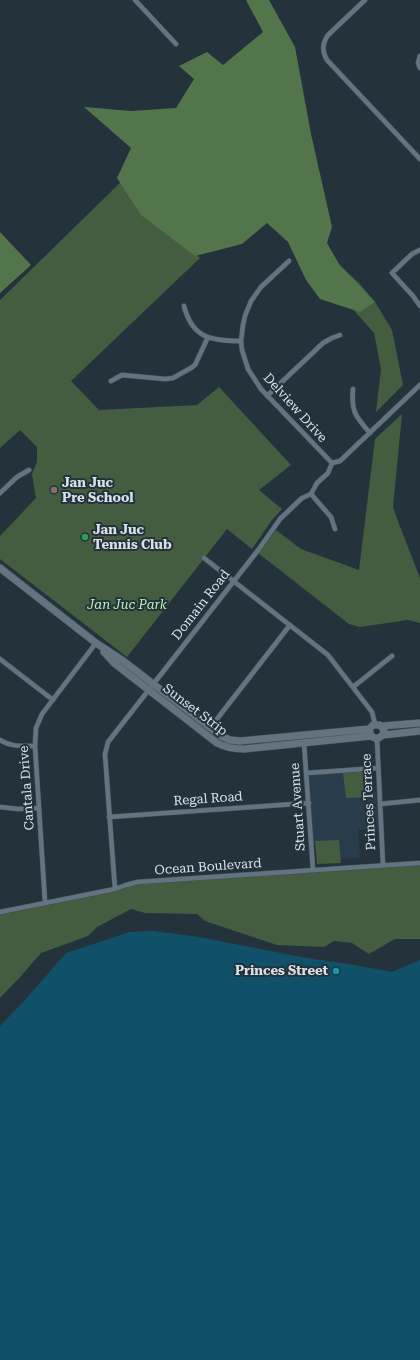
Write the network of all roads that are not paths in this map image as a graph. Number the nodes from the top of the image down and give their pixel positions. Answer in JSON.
{"nodes":[{"id":1,"x":135,"y":0,"type":"edge"},
{"id":2,"x":365,"y":0,"type":"edge"},
{"id":3,"x":176,"y":44,"type":"dead end"},
{"id":4,"x":420,"y":56,"type":"edge"},
{"id":5,"x":420,"y":68,"type":"edge"},
{"id":6,"x":420,"y":158,"type":"edge"},
{"id":7,"x":420,"y":250,"type":"edge"},
{"id":8,"x":288,"y":261,"type":"dead end"},
{"id":9,"x":184,"y":306,"type":"dead end"},
{"id":10,"x":420,"y":306,"type":"edge"},
{"id":11,"x":340,"y":335,"type":"dead end"},
{"id":12,"x":208,"y":337,"type":"junction"},
{"id":13,"x":241,"y":341,"type":"junction"},
{"id":14,"x":111,"y":381,"type":"dead end"},
{"id":15,"x":420,"y":385,"type":"edge"},
{"id":16,"x":353,"y":389,"type":"dead end"},
{"id":17,"x":267,"y":396,"type":"junction"},
{"id":18,"x":370,"y":433,"type":"junction"},
{"id":19,"x":332,"y":463,"type":"junction"},
{"id":20,"x":29,"y":470,"type":"dead end"},
{"id":21,"x":0,"y":493,"type":"edge"},
{"id":22,"x":311,"y":494,"type":"junction"},
{"id":23,"x":335,"y":530,"type":"dead end"},
{"id":24,"x":204,"y":558,"type":"dead end"},
{"id":25,"x":0,"y":568,"type":"edge"},
{"id":26,"x":233,"y":581,"type":"junction"},
{"id":27,"x":290,"y":625,"type":"junction"},
{"id":28,"x":96,"y":643,"type":"junction"},
{"id":29,"x":392,"y":656,"type":"dead end"},
{"id":30,"x":0,"y":659,"type":"edge"},
{"id":31,"x":153,"y":684,"type":"junction"},
{"id":32,"x":353,"y":687,"type":"junction"},
{"id":33,"x":148,"y":690,"type":"junction"},
{"id":34,"x":53,"y":700,"type":"junction"},
{"id":35,"x":420,"y":723,"type":"edge"},
{"id":36,"x":375,"y":726,"type":"junction"},
{"id":37,"x":210,"y":728,"type":"junction"},
{"id":38,"x":420,"y":731,"type":"edge"},
{"id":39,"x":377,"y":737,"type":"junction"},
{"id":40,"x":0,"y":740,"type":"edge"},
{"id":41,"x":304,"y":743,"type":"junction"},
{"id":42,"x":35,"y":746,"type":"junction"},
{"id":43,"x":378,"y":768,"type":"junction"},
{"id":44,"x":307,"y":774,"type":"junction"},
{"id":45,"x":420,"y":800,"type":"edge"},
{"id":46,"x":309,"y":803,"type":"junction"},
{"id":47,"x":380,"y":804,"type":"junction"},
{"id":48,"x":0,"y":807,"type":"edge"},
{"id":49,"x":39,"y":808,"type":"junction"},
{"id":50,"x":109,"y":817,"type":"junction"},
{"id":51,"x":420,"y":863,"type":"edge"},
{"id":52,"x":383,"y":865,"type":"junction"},
{"id":53,"x":313,"y":870,"type":"junction"},
{"id":54,"x":116,"y":889,"type":"junction"},
{"id":55,"x":45,"y":902,"type":"junction"},
{"id":56,"x":0,"y":912,"type":"edge"}],
"edges":[{"from":1,"to":3,"type":"street"},
{"from":2,"to":6,"type":"street"},
{"from":4,"to":5,"type":"street"},
{"from":7,"to":10,"type":"street"},
{"from":8,"to":13,"type":"street","name":"Delview Drive"},
{"from":9,"to":12,"type":"street"},
{"from":11,"to":17,"type":"street"},
{"from":12,"to":13,"type":"street"},
{"from":12,"to":14,"type":"street"},
{"from":13,"to":17,"type":"street","name":"Delview Drive"},
{"from":15,"to":18,"type":"street","name":"Domain Road"},
{"from":16,"to":18,"type":"street"},
{"from":17,"to":19,"type":"street","name":"Delview Drive"},
{"from":18,"to":19,"type":"street","name":"Domain Road"},
{"from":19,"to":22,"type":"street","name":"Domain Road"},
{"from":20,"to":21,"type":"street"},
{"from":22,"to":23,"type":"street"},
{"from":22,"to":26,"type":"street","name":"Domain Road"},
{"from":24,"to":26,"type":"street"},
{"from":25,"to":28,"type":"street","name":"Sunset Strip"},
{"from":26,"to":27,"type":"street"},
{"from":26,"to":31,"type":"street","name":"Domain Road"},
{"from":27,"to":32,"type":"street"},
{"from":27,"to":37,"type":"street"},
{"from":28,"to":31,"type":"street","name":"Sunset Strip"},
{"from":28,"to":33,"type":"street","name":"Sunset Strip"},
{"from":28,"to":34,"type":"street","name":"Cantala Drive"},
{"from":29,"to":32,"type":"street"},
{"from":30,"to":34,"type":"street"},
{"from":31,"to":33,"type":"street","name":"Domain Road"},
{"from":31,"to":37,"type":"street","name":"Sunset Strip"},
{"from":32,"to":36,"type":"street"},
{"from":33,"to":41,"type":"street","name":"Sunset Strip"},
{"from":33,"to":50,"type":"street","name":"Domain Road"},
{"from":34,"to":42,"type":"street","name":"Cantala Drive"},
{"from":35,"to":36,"type":"street","name":"Sunset Strip"},
{"from":36,"to":37,"type":"street","name":"Sunset Strip"},
{"from":36,"to":39,"type":"street"},
{"from":36,"to":39,"type":"street"},
{"from":38,"to":39,"type":"street","name":"Sunset Strip"},
{"from":39,"to":41,"type":"street","name":"Sunset Strip"},
{"from":39,"to":43,"type":"street","name":"Princes Terrace"},
{"from":40,"to":42,"type":"street"},
{"from":41,"to":44,"type":"street","name":"Stuart Avenue"},
{"from":42,"to":49,"type":"street","name":"Cantala Drive"},
{"from":43,"to":44,"type":"street"},
{"from":43,"to":47,"type":"street","name":"Princes Terrace"},
{"from":44,"to":46,"type":"street","name":"Stuart Avenue"},
{"from":45,"to":47,"type":"street"},
{"from":46,"to":50,"type":"street","name":"Regal Road"},
{"from":46,"to":53,"type":"street","name":"Stuart Avenue"},
{"from":47,"to":52,"type":"street","name":"Princes Terrace"},
{"from":48,"to":49,"type":"street"},
{"from":49,"to":55,"type":"street","name":"Cantala Drive"},
{"from":50,"to":54,"type":"street","name":"Domain Road"},
{"from":51,"to":52,"type":"street","name":"Ocean Boulevard"},
{"from":52,"to":53,"type":"street","name":"Ocean Boulevard"},
{"from":53,"to":54,"type":"street","name":"Ocean Boulevard"},
{"from":54,"to":55,"type":"street","name":"Ocean Boulevard"},
{"from":55,"to":56,"type":"street","name":"Ocean Boulevard"}]}
